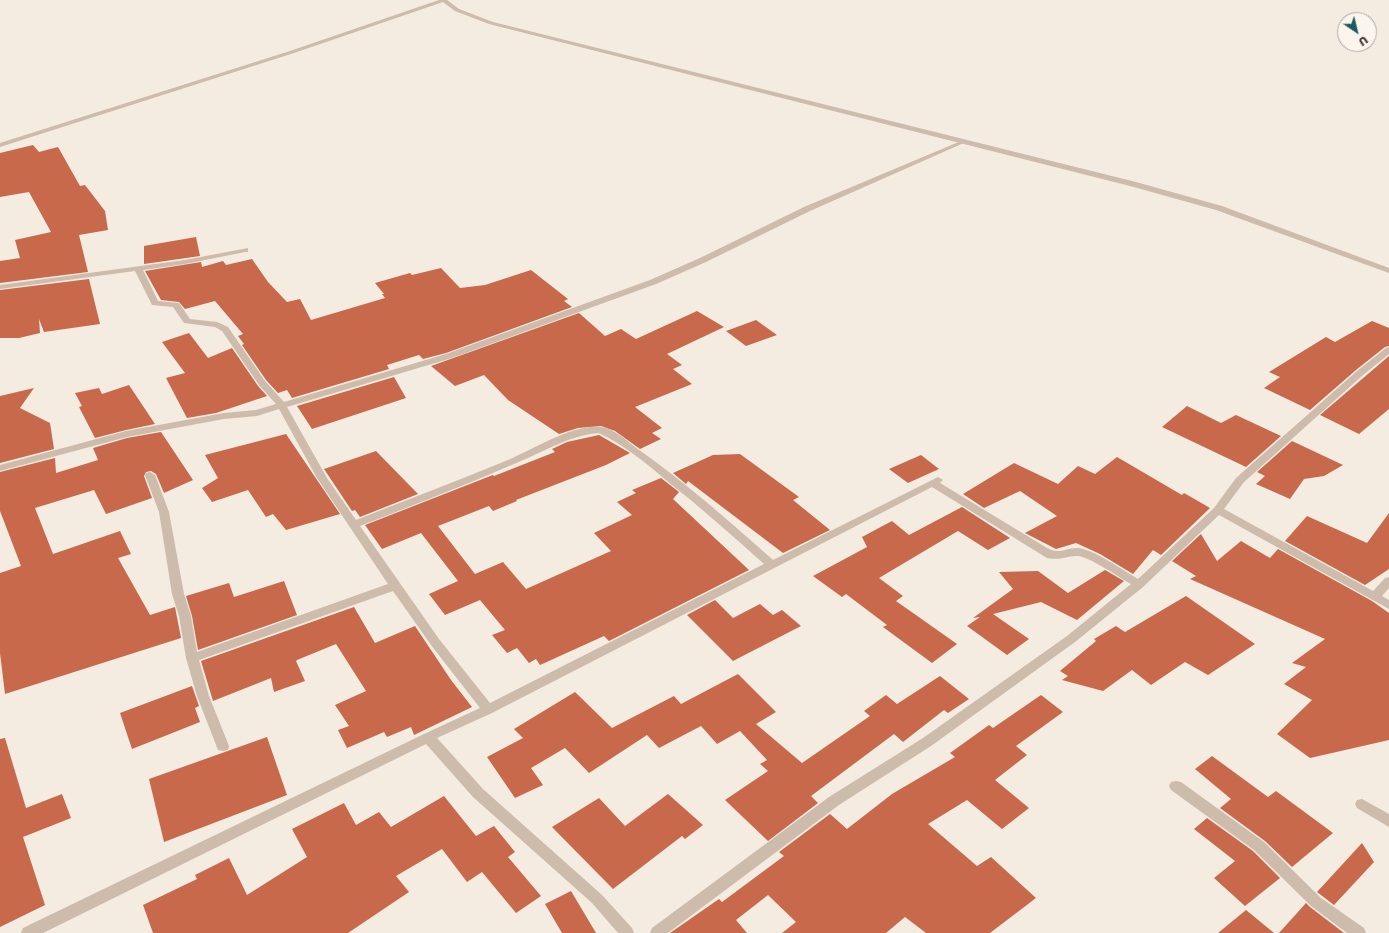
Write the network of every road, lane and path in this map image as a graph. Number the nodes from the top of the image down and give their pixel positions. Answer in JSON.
{"nodes":[{"id":1,"x":443,"y":0,"type":"edge"},
{"id":2,"x":963,"y":142,"type":"junction"},
{"id":3,"x":0,"y":145,"type":"edge"},
{"id":4,"x":245,"y":250,"type":"dead end"},
{"id":5,"x":138,"y":268,"type":"junction"},
{"id":6,"x":1389,"y":271,"type":"edge"},
{"id":7,"x":0,"y":287,"type":"edge"},
{"id":8,"x":1389,"y":350,"type":"edge"},
{"id":9,"x":282,"y":406,"type":"junction"},
{"id":10,"x":0,"y":468,"type":"edge"},
{"id":11,"x":150,"y":475,"type":"dead end"},
{"id":12,"x":1218,"y":510,"type":"junction"},
{"id":13,"x":353,"y":525,"type":"junction"},
{"id":14,"x":772,"y":565,"type":"junction"},
{"id":15,"x":1389,"y":581,"type":"edge"},
{"id":16,"x":1139,"y":584,"type":"junction"},
{"id":17,"x":395,"y":586,"type":"junction"},
{"id":18,"x":1374,"y":597,"type":"junction"},
{"id":19,"x":1389,"y":605,"type":"edge"},
{"id":20,"x":192,"y":658,"type":"junction"},
{"id":21,"x":488,"y":710,"type":"junction"},
{"id":22,"x":428,"y":737,"type":"junction"},
{"id":23,"x":223,"y":746,"type":"dead end"},
{"id":24,"x":1176,"y":786,"type":"dead end"},
{"id":25,"x":1362,"y":804,"type":"dead end"},
{"id":26,"x":1389,"y":822,"type":"edge"},
{"id":27,"x":28,"y":933,"type":"edge"},
{"id":28,"x":627,"y":933,"type":"edge"},
{"id":29,"x":656,"y":933,"type":"edge"},
{"id":30,"x":1359,"y":933,"type":"edge"}],
"edges":[{"from":1,"to":2,"type":"street"},
{"from":1,"to":3,"type":"street"},
{"from":2,"to":6,"type":"street"},
{"from":2,"to":9,"type":"street"},
{"from":4,"to":5,"type":"street"},
{"from":5,"to":7,"type":"street"},
{"from":5,"to":9,"type":"street"},
{"from":8,"to":12,"type":"street"},
{"from":9,"to":10,"type":"street"},
{"from":9,"to":13,"type":"street"},
{"from":11,"to":20,"type":"street"},
{"from":12,"to":16,"type":"street"},
{"from":12,"to":18,"type":"street"},
{"from":13,"to":14,"type":"street"},
{"from":13,"to":17,"type":"street"},
{"from":14,"to":16,"type":"street"},
{"from":14,"to":21,"type":"street"},
{"from":15,"to":18,"type":"street"},
{"from":16,"to":29,"type":"street"},
{"from":17,"to":20,"type":"street"},
{"from":17,"to":21,"type":"street"},
{"from":18,"to":19,"type":"street"},
{"from":20,"to":23,"type":"street"},
{"from":21,"to":22,"type":"street"},
{"from":22,"to":27,"type":"street"},
{"from":22,"to":28,"type":"street"},
{"from":24,"to":30,"type":"street"},
{"from":25,"to":26,"type":"street"}]}
